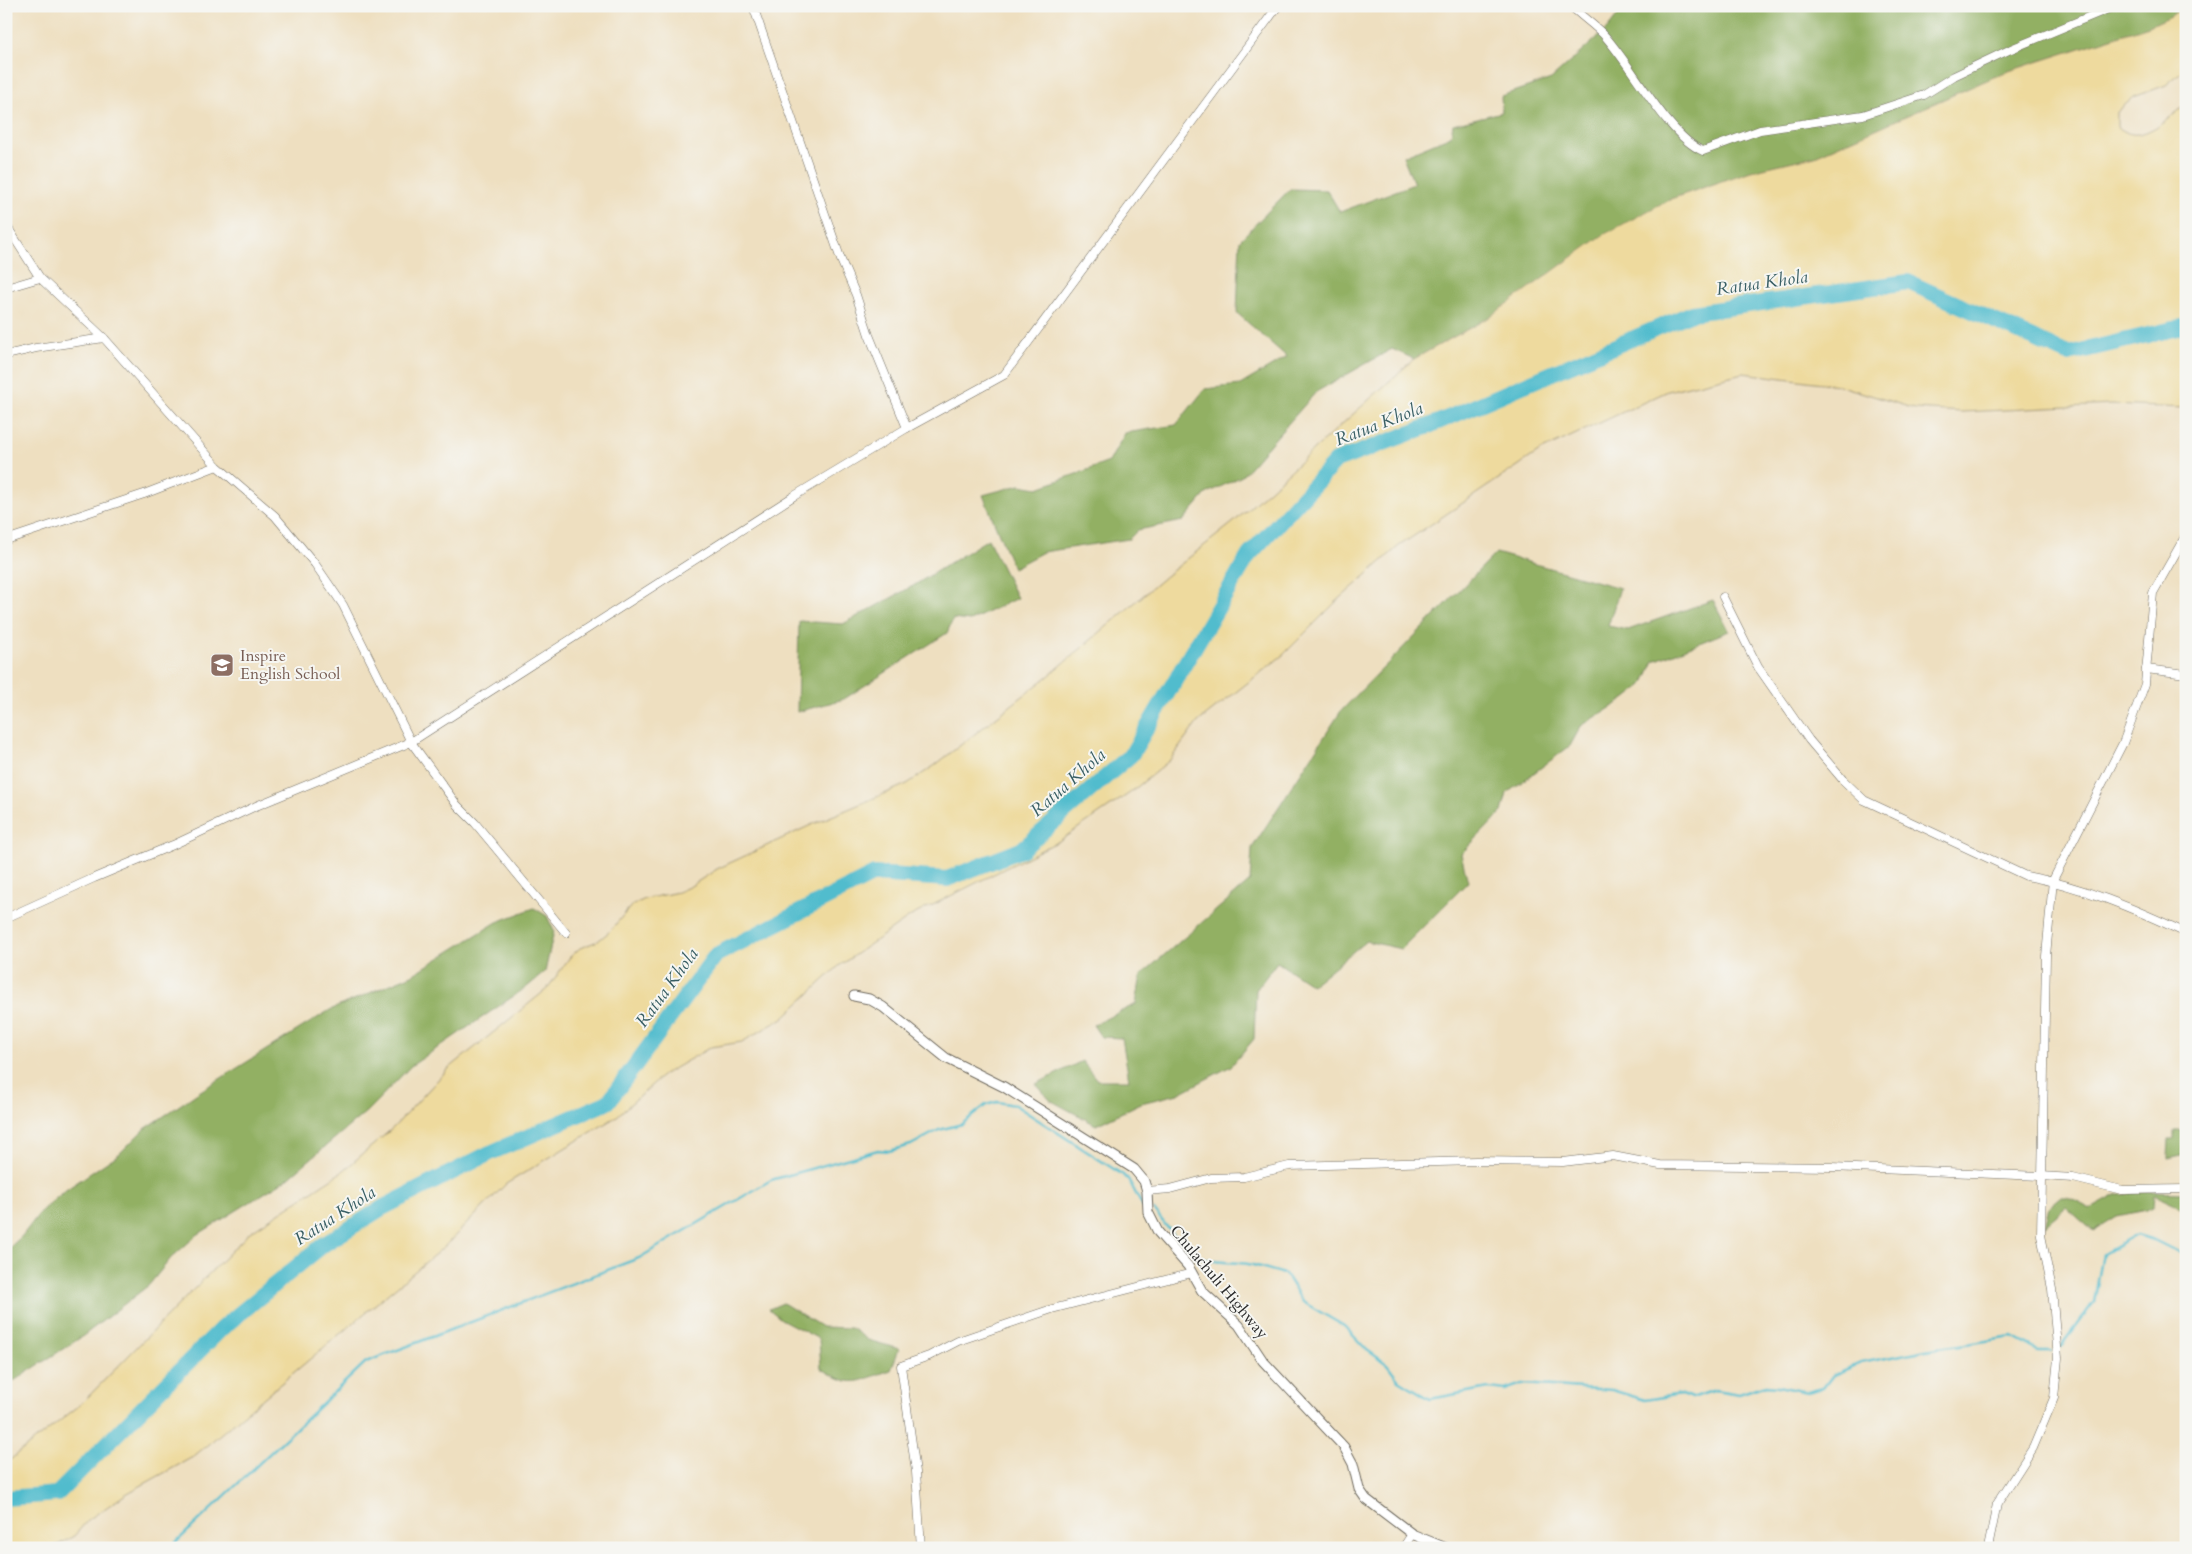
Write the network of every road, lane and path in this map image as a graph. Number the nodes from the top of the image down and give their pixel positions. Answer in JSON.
{"nodes":[{"id":1,"x":753,"y":6,"type":"edge"},
{"id":2,"x":1278,"y":6,"type":"edge"},
{"id":3,"x":1570,"y":6,"type":"edge"},
{"id":4,"x":2115,"y":6,"type":"edge"},
{"id":5,"x":6,"y":225,"type":"edge"},
{"id":6,"x":40,"y":278,"type":"junction"},
{"id":7,"x":6,"y":288,"type":"edge"},
{"id":8,"x":104,"y":338,"type":"junction"},
{"id":9,"x":6,"y":355,"type":"edge"},
{"id":10,"x":907,"y":428,"type":"junction"},
{"id":11,"x":217,"y":466,"type":"junction"},
{"id":12,"x":2186,"y":535,"type":"edge"},
{"id":13,"x":6,"y":540,"type":"edge"},
{"id":14,"x":1723,"y":597,"type":"dead end"},
{"id":15,"x":2146,"y":668,"type":"junction"},
{"id":16,"x":2186,"y":674,"type":"edge"},
{"id":17,"x":411,"y":742,"type":"junction"},
{"id":18,"x":2053,"y":880,"type":"junction"},
{"id":19,"x":6,"y":918,"type":"edge"},
{"id":20,"x":566,"y":933,"type":"dead end"},
{"id":21,"x":2186,"y":933,"type":"edge"},
{"id":22,"x":854,"y":996,"type":"dead end"},
{"id":23,"x":2041,"y":1176,"type":"junction"},
{"id":24,"x":2186,"y":1189,"type":"edge"},
{"id":25,"x":1148,"y":1192,"type":"junction"},
{"id":26,"x":1192,"y":1273,"type":"junction"},
{"id":27,"x":1412,"y":1534,"type":"junction"},
{"id":28,"x":921,"y":1548,"type":"edge"},
{"id":29,"x":1403,"y":1548,"type":"edge"},
{"id":30,"x":1446,"y":1548,"type":"edge"},
{"id":31,"x":1988,"y":1548,"type":"edge"}],
"edges":[{"from":1,"to":10,"type":"street"},
{"from":2,"to":10,"type":"street"},
{"from":3,"to":4,"type":"street"},
{"from":5,"to":6,"type":"street"},
{"from":6,"to":7,"type":"street"},
{"from":6,"to":8,"type":"street"},
{"from":8,"to":9,"type":"street"},
{"from":8,"to":11,"type":"street"},
{"from":10,"to":17,"type":"street"},
{"from":11,"to":13,"type":"street"},
{"from":11,"to":17,"type":"street"},
{"from":12,"to":15,"type":"street"},
{"from":14,"to":18,"type":"street"},
{"from":15,"to":16,"type":"street"},
{"from":15,"to":18,"type":"street"},
{"from":17,"to":19,"type":"street"},
{"from":17,"to":20,"type":"street"},
{"from":18,"to":21,"type":"street"},
{"from":18,"to":23,"type":"street"},
{"from":22,"to":25,"type":"street","name":"Chulachuli Highway"},
{"from":23,"to":24,"type":"street"},
{"from":23,"to":25,"type":"street"},
{"from":23,"to":31,"type":"street"},
{"from":25,"to":26,"type":"street","name":"Chulachuli Highway"},
{"from":26,"to":27,"type":"street","name":"Chulachuli Highway"},
{"from":26,"to":28,"type":"street"},
{"from":27,"to":29,"type":"street"},
{"from":27,"to":30,"type":"street","name":"Chulachuli Highway"}]}
